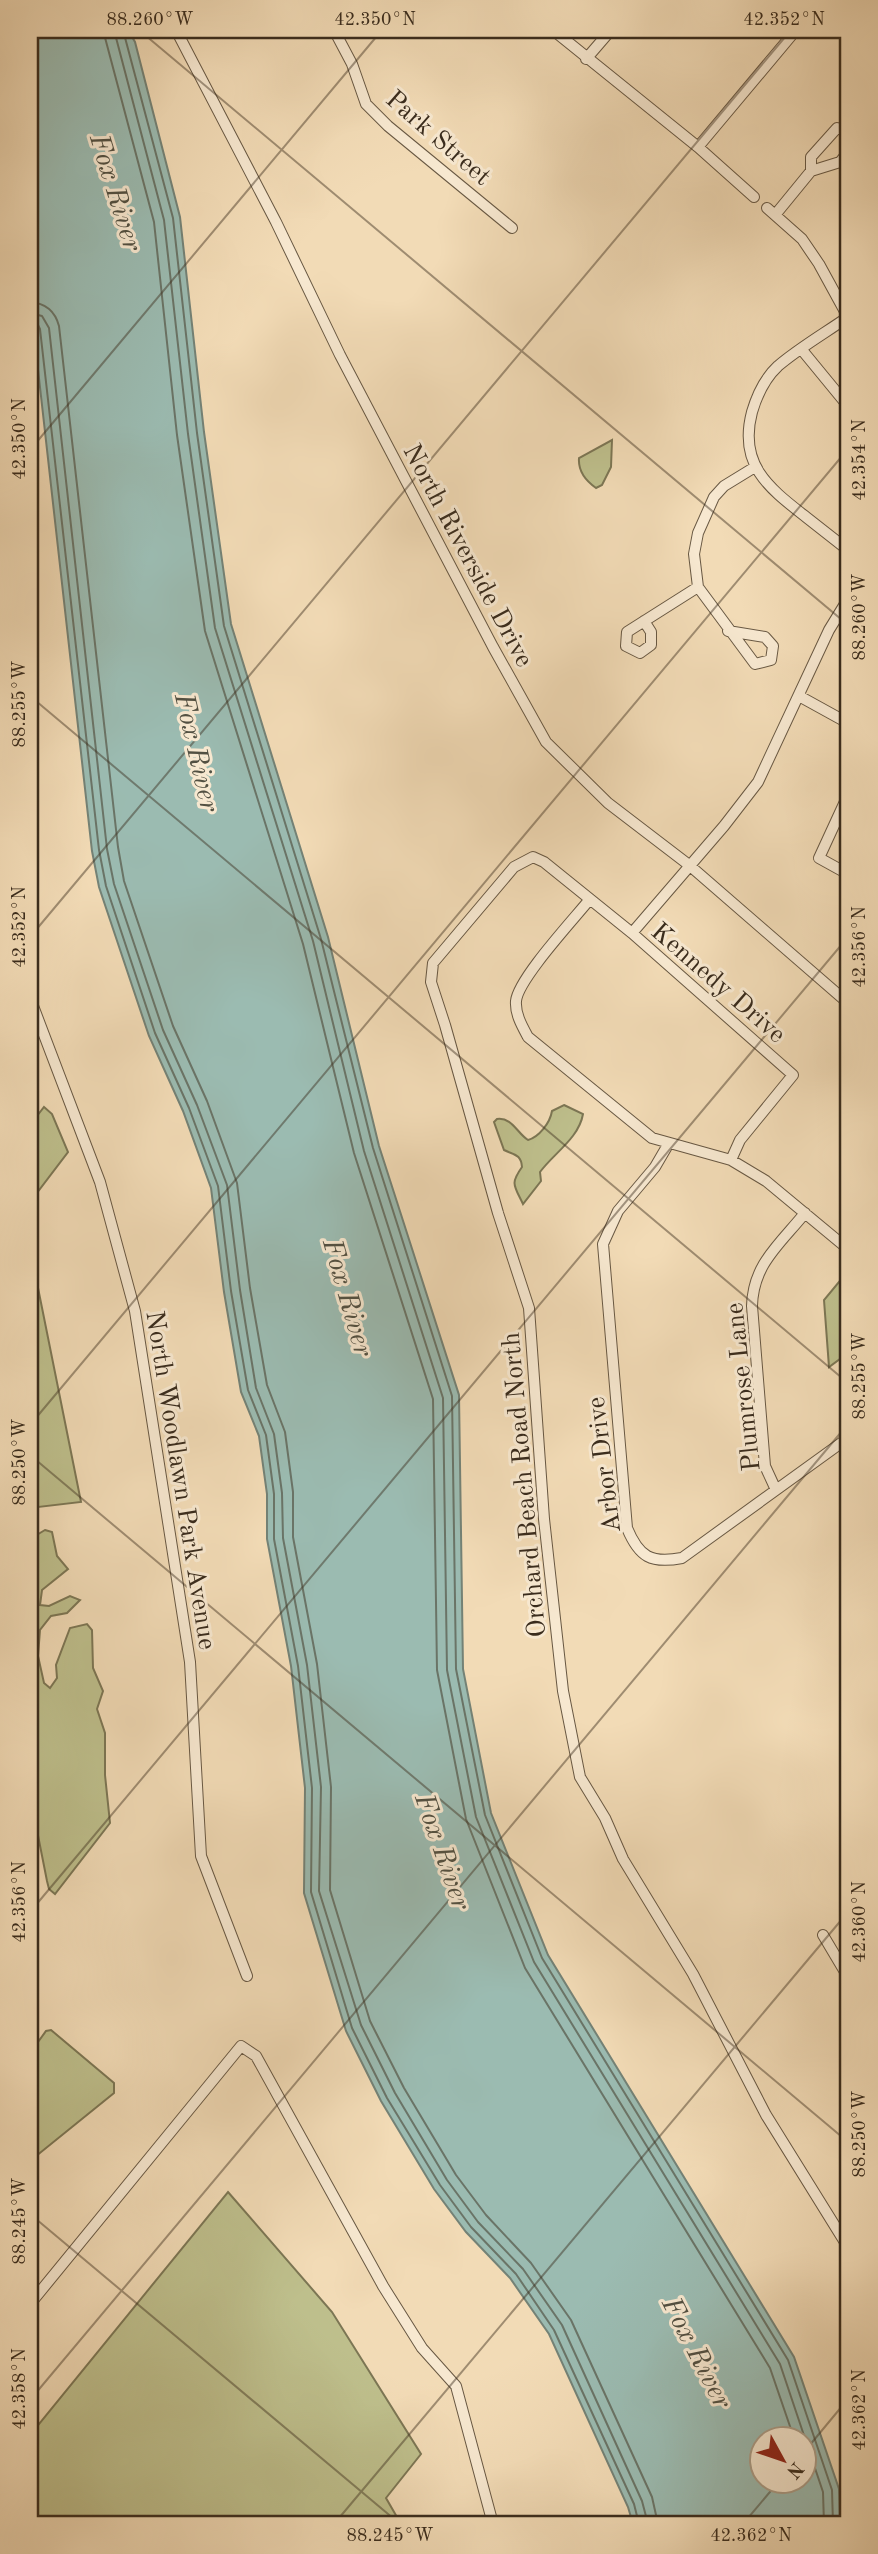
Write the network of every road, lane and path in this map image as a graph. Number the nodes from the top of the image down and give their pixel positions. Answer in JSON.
{"nodes":[{"id":1,"x":176,"y":30,"type":"edge"},
{"id":2,"x":334,"y":30,"type":"edge"},
{"id":3,"x":554,"y":30,"type":"edge"},
{"id":4,"x":611,"y":30,"type":"edge"},
{"id":5,"x":796,"y":30,"type":"edge"},
{"id":6,"x":586,"y":59,"type":"junction"},
{"id":7,"x":848,"y":131,"type":"edge"},
{"id":8,"x":698,"y":146,"type":"junction"},
{"id":9,"x":848,"y":152,"type":"edge"},
{"id":10,"x":811,"y":171,"type":"junction"},
{"id":11,"x":754,"y":197,"type":"dead end"},
{"id":12,"x":512,"y":228,"type":"dead end"},
{"id":13,"x":848,"y":317,"type":"edge"},
{"id":14,"x":802,"y":350,"type":"junction"},
{"id":15,"x":848,"y":406,"type":"edge"},
{"id":16,"x":755,"y":467,"type":"junction"},
{"id":17,"x":848,"y":550,"type":"edge"},
{"id":18,"x":698,"y":587,"type":"junction"},
{"id":19,"x":848,"y":599,"type":"edge"},
{"id":20,"x":644,"y":621,"type":"dead end"},
{"id":21,"x":728,"y":631,"type":"junction"},
{"id":22,"x":799,"y":696,"type":"junction"},
{"id":23,"x":848,"y":723,"type":"edge"},
{"id":24,"x":848,"y":794,"type":"edge"},
{"id":25,"x":533,"y":857,"type":"joint"},
{"id":26,"x":689,"y":865,"type":"junction"},
{"id":27,"x":848,"y":874,"type":"edge"},
{"id":28,"x":590,"y":899,"type":"junction"},
{"id":29,"x":632,"y":933,"type":"junction"},
{"id":30,"x":30,"y":998,"type":"edge"},
{"id":31,"x":848,"y":1003,"type":"edge"},
{"id":32,"x":668,"y":1143,"type":"junction"},
{"id":33,"x":731,"y":1160,"type":"junction"},
{"id":34,"x":805,"y":1213,"type":"junction"},
{"id":35,"x":848,"y":1249,"type":"edge"},
{"id":36,"x":848,"y":1438,"type":"edge"},
{"id":37,"x":776,"y":1490,"type":"junction"},
{"id":38,"x":823,"y":1935,"type":"dead end"},
{"id":39,"x":247,"y":1976,"type":"dead end"},
{"id":40,"x":848,"y":1977,"type":"edge"},
{"id":41,"x":848,"y":2247,"type":"edge"},
{"id":42,"x":30,"y":2304,"type":"edge"},
{"id":43,"x":493,"y":2524,"type":"edge"}],
"edges":[{"from":1,"to":26,"type":"street","name":"North Riverside Drive"},
{"from":2,"to":12,"type":"street","name":"Park Street"},
{"from":3,"to":6,"type":"street"},
{"from":4,"to":6,"type":"street"},
{"from":5,"to":8,"type":"street"},
{"from":6,"to":8,"type":"street"},
{"from":7,"to":10,"type":"street"},
{"from":8,"to":11,"type":"street"},
{"from":9,"to":10,"type":"street"},
{"from":10,"to":13,"type":"street"},
{"from":13,"to":14,"type":"street"},
{"from":14,"to":15,"type":"street"},
{"from":14,"to":16,"type":"street"},
{"from":16,"to":17,"type":"street"},
{"from":16,"to":18,"type":"street"},
{"from":18,"to":20,"type":"street"},
{"from":18,"to":21,"type":"street"},
{"from":19,"to":22,"type":"street"},
{"from":21,"to":21,"type":"street"},
{"from":22,"to":23,"type":"street"},
{"from":22,"to":26,"type":"street"},
{"from":24,"to":27,"type":"street"},
{"from":25,"to":28,"type":"street","name":"Kennedy Drive"},
{"from":25,"to":41,"type":"street","name":"Orchard Beach Road North"},
{"from":26,"to":29,"type":"street"},
{"from":26,"to":31,"type":"street","name":"North Riverside Drive"},
{"from":28,"to":29,"type":"street","name":"Kennedy Drive"},
{"from":28,"to":32,"type":"street"},
{"from":29,"to":33,"type":"street","name":"Kennedy Drive"},
{"from":30,"to":39,"type":"street","name":"North Woodlawn Park Avenue"},
{"from":32,"to":33,"type":"street"},
{"from":32,"to":37,"type":"street","name":"Arbor Drive"},
{"from":33,"to":34,"type":"street"},
{"from":34,"to":35,"type":"street"},
{"from":34,"to":37,"type":"street","name":"Plumrose Lane"},
{"from":36,"to":37,"type":"street","name":"Arbor Drive"},
{"from":38,"to":40,"type":"street"},
{"from":42,"to":43,"type":"street"}]}
